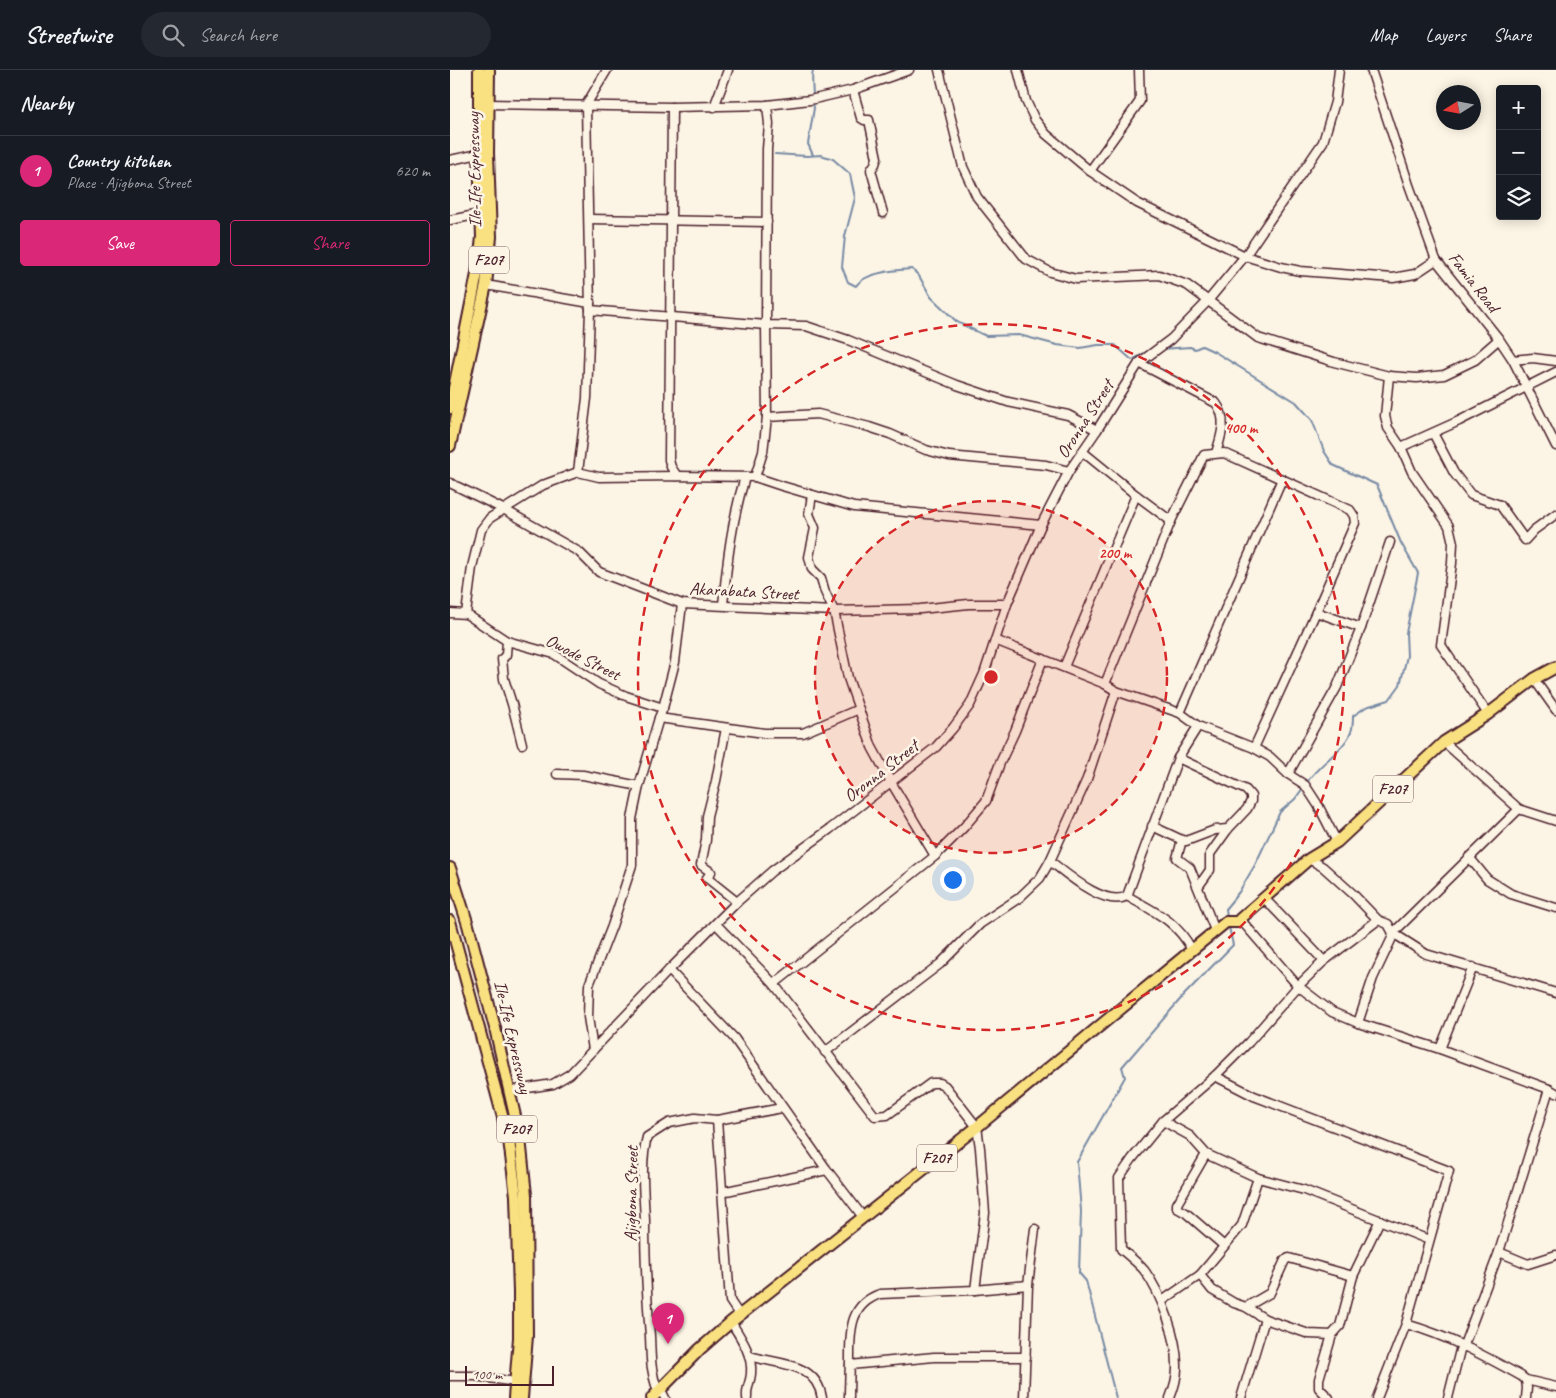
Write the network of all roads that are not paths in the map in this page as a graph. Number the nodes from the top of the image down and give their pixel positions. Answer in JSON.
{"nodes":[{"id":1,"x":479,"y":70,"type":"edge"},
{"id":2,"x":489,"y":70,"type":"edge"},
{"id":3,"x":607,"y":70,"type":"edge"},
{"id":4,"x":728,"y":70,"type":"edge"},
{"id":5,"x":909,"y":70,"type":"edge"},
{"id":6,"x":938,"y":70,"type":"edge"},
{"id":7,"x":1018,"y":70,"type":"edge"},
{"id":8,"x":1139,"y":70,"type":"edge"},
{"id":9,"x":1338,"y":70,"type":"edge"},
{"id":10,"x":1371,"y":70,"type":"edge"},
{"id":11,"x":853,"y":90,"type":"junction"},
{"id":12,"x":488,"y":104,"type":"junction"},
{"id":13,"x":586,"y":105,"type":"junction"},
{"id":14,"x":767,"y":105,"type":"junction"},
{"id":15,"x":672,"y":107,"type":"junction"},
{"id":16,"x":714,"y":107,"type":"junction"},
{"id":17,"x":479,"y":154,"type":"junction"},
{"id":18,"x":450,"y":160,"type":"edge"},
{"id":19,"x":1090,"y":171,"type":"junction"},
{"id":20,"x":486,"y":213,"type":"junction"},
{"id":21,"x":882,"y":213,"type":"dead end"},
{"id":22,"x":589,"y":219,"type":"junction"},
{"id":23,"x":450,"y":220,"type":"edge"},
{"id":24,"x":672,"y":220,"type":"junction"},
{"id":25,"x":767,"y":222,"type":"junction"},
{"id":26,"x":1245,"y":256,"type":"junction"},
{"id":27,"x":1436,"y":260,"type":"junction"},
{"id":28,"x":486,"y":285,"type":"junction"},
{"id":29,"x":1207,"y":302,"type":"junction"},
{"id":30,"x":590,"y":306,"type":"junction"},
{"id":31,"x":671,"y":316,"type":"junction"},
{"id":32,"x":766,"y":325,"type":"junction"},
{"id":33,"x":1499,"y":339,"type":"junction"},
{"id":34,"x":1513,"y":360,"type":"junction"},
{"id":35,"x":1556,"y":361,"type":"edge"},
{"id":36,"x":1139,"y":362,"type":"junction"},
{"id":37,"x":1556,"y":372,"type":"edge"},
{"id":38,"x":1389,"y":376,"type":"junction"},
{"id":39,"x":1527,"y":386,"type":"junction"},
{"id":40,"x":450,"y":408,"type":"edge"},
{"id":41,"x":767,"y":417,"type":"junction"},
{"id":42,"x":1097,"y":430,"type":"junction"},
{"id":43,"x":1433,"y":432,"type":"junction"},
{"id":44,"x":450,"y":446,"type":"edge"},
{"id":45,"x":1401,"y":446,"type":"junction"},
{"id":46,"x":1556,"y":446,"type":"edge"},
{"id":47,"x":1083,"y":452,"type":"junction"},
{"id":48,"x":1216,"y":453,"type":"junction"},
{"id":49,"x":1069,"y":471,"type":"junction"},
{"id":50,"x":578,"y":472,"type":"junction"},
{"id":51,"x":677,"y":476,"type":"junction"},
{"id":52,"x":745,"y":477,"type":"junction"},
{"id":53,"x":755,"y":477,"type":"junction"},
{"id":54,"x":1282,"y":478,"type":"junction"},
{"id":55,"x":450,"y":482,"type":"edge"},
{"id":56,"x":812,"y":495,"type":"junction"},
{"id":57,"x":1136,"y":495,"type":"junction"},
{"id":58,"x":505,"y":510,"type":"junction"},
{"id":59,"x":1556,"y":514,"type":"edge"},
{"id":60,"x":1171,"y":521,"type":"junction"},
{"id":61,"x":1041,"y":525,"type":"junction"},
{"id":62,"x":1390,"y":542,"type":"dead end"},
{"id":63,"x":682,"y":604,"type":"junction"},
{"id":64,"x":1007,"y":604,"type":"junction"},
{"id":65,"x":723,"y":605,"type":"junction"},
{"id":66,"x":834,"y":611,"type":"junction"},
{"id":67,"x":1316,"y":612,"type":"junction"},
{"id":68,"x":450,"y":613,"type":"edge"},
{"id":69,"x":466,"y":614,"type":"junction"},
{"id":70,"x":1361,"y":628,"type":"junction"},
{"id":71,"x":995,"y":640,"type":"junction"},
{"id":72,"x":507,"y":641,"type":"junction"},
{"id":73,"x":1043,"y":659,"type":"junction"},
{"id":74,"x":1064,"y":667,"type":"junction"},
{"id":75,"x":1556,"y":667,"type":"edge"},
{"id":76,"x":1534,"y":679,"type":"junction"},
{"id":77,"x":1105,"y":684,"type":"junction"},
{"id":78,"x":1116,"y":691,"type":"junction"},
{"id":79,"x":663,"y":708,"type":"junction"},
{"id":80,"x":860,"y":709,"type":"junction"},
{"id":81,"x":1556,"y":710,"type":"edge"},
{"id":82,"x":1180,"y":713,"type":"junction"},
{"id":83,"x":1488,"y":714,"type":"junction"},
{"id":84,"x":658,"y":718,"type":"junction"},
{"id":85,"x":1198,"y":726,"type":"junction"},
{"id":86,"x":726,"y":728,"type":"junction"},
{"id":87,"x":1444,"y":742,"type":"junction"},
{"id":88,"x":522,"y":744,"type":"dead end"},
{"id":89,"x":1254,"y":748,"type":"junction"},
{"id":90,"x":1178,"y":758,"type":"junction"},
{"id":91,"x":557,"y":774,"type":"dead end"},
{"id":92,"x":1288,"y":774,"type":"junction"},
{"id":93,"x":891,"y":782,"type":"junction"},
{"id":94,"x":639,"y":786,"type":"junction"},
{"id":95,"x":1519,"y":809,"type":"junction"},
{"id":96,"x":1556,"y":821,"type":"edge"},
{"id":97,"x":1152,"y":826,"type":"junction"},
{"id":98,"x":1228,"y":829,"type":"junction"},
{"id":99,"x":1182,"y":840,"type":"junction"},
{"id":100,"x":1338,"y":842,"type":"junction"},
{"id":101,"x":935,"y":856,"type":"junction"},
{"id":102,"x":1469,"y":857,"type":"junction"},
{"id":103,"x":1309,"y":859,"type":"junction"},
{"id":104,"x":1050,"y":861,"type":"junction"},
{"id":105,"x":450,"y":868,"type":"edge"},
{"id":106,"x":1198,"y":887,"type":"junction"},
{"id":107,"x":1127,"y":896,"type":"junction"},
{"id":108,"x":1264,"y":898,"type":"junction"},
{"id":109,"x":737,"y":902,"type":"junction"},
{"id":110,"x":1556,"y":908,"type":"edge"},
{"id":111,"x":1378,"y":920,"type":"junction"},
{"id":112,"x":450,"y":921,"type":"edge"},
{"id":113,"x":1240,"y":921,"type":"junction"},
{"id":114,"x":716,"y":924,"type":"junction"},
{"id":115,"x":1222,"y":925,"type":"junction"},
{"id":116,"x":1392,"y":933,"type":"junction"},
{"id":117,"x":1192,"y":950,"type":"junction"},
{"id":118,"x":1324,"y":961,"type":"junction"},
{"id":119,"x":1472,"y":967,"type":"junction"},
{"id":120,"x":669,"y":970,"type":"junction"},
{"id":121,"x":774,"y":984,"type":"junction"},
{"id":122,"x":1298,"y":986,"type":"junction"},
{"id":123,"x":1556,"y":993,"type":"edge"},
{"id":124,"x":1358,"y":1023,"type":"junction"},
{"id":125,"x":1440,"y":1049,"type":"junction"},
{"id":126,"x":594,"y":1050,"type":"junction"},
{"id":127,"x":825,"y":1052,"type":"junction"},
{"id":128,"x":1215,"y":1076,"type":"junction"},
{"id":129,"x":509,"y":1091,"type":"junction"},
{"id":130,"x":1552,"y":1091,"type":"edge"},
{"id":131,"x":782,"y":1108,"type":"junction"},
{"id":132,"x":718,"y":1120,"type":"junction"},
{"id":133,"x":1163,"y":1122,"type":"junction"},
{"id":134,"x":977,"y":1127,"type":"junction"},
{"id":135,"x":1206,"y":1154,"type":"junction"},
{"id":136,"x":827,"y":1170,"type":"junction"},
{"id":137,"x":1258,"y":1178,"type":"junction"},
{"id":138,"x":722,"y":1192,"type":"junction"},
{"id":139,"x":863,"y":1217,"type":"junction"},
{"id":140,"x":1380,"y":1220,"type":"junction"},
{"id":141,"x":1035,"y":1229,"type":"dead end"},
{"id":142,"x":1429,"y":1240,"type":"junction"},
{"id":143,"x":1223,"y":1245,"type":"junction"},
{"id":144,"x":1499,"y":1252,"type":"junction"},
{"id":145,"x":1556,"y":1255,"type":"edge"},
{"id":146,"x":1200,"y":1275,"type":"junction"},
{"id":147,"x":1352,"y":1276,"type":"junction"},
{"id":148,"x":1028,"y":1285,"type":"junction"},
{"id":149,"x":975,"y":1290,"type":"junction"},
{"id":150,"x":1162,"y":1301,"type":"junction"},
{"id":151,"x":1246,"y":1307,"type":"junction"},
{"id":152,"x":740,"y":1316,"type":"junction"},
{"id":153,"x":1265,"y":1319,"type":"junction"},
{"id":154,"x":731,"y":1322,"type":"junction"},
{"id":155,"x":1406,"y":1324,"type":"junction"},
{"id":156,"x":1332,"y":1335,"type":"junction"},
{"id":157,"x":1464,"y":1345,"type":"junction"},
{"id":158,"x":750,"y":1356,"type":"junction"},
{"id":159,"x":1026,"y":1356,"type":"junction"},
{"id":160,"x":850,"y":1365,"type":"junction"},
{"id":161,"x":450,"y":1376,"type":"edge"},
{"id":162,"x":1526,"y":1380,"type":"junction"},
{"id":163,"x":516,"y":1382,"type":"junction"},
{"id":164,"x":1556,"y":1388,"type":"edge"},
{"id":165,"x":662,"y":1393,"type":"edge"},
{"id":166,"x":514,"y":1398,"type":"edge"},
{"id":167,"x":522,"y":1398,"type":"edge"},
{"id":168,"x":652,"y":1398,"type":"edge"},
{"id":169,"x":747,"y":1398,"type":"edge"},
{"id":170,"x":822,"y":1398,"type":"edge"},
{"id":171,"x":849,"y":1398,"type":"edge"},
{"id":172,"x":1024,"y":1398,"type":"edge"},
{"id":173,"x":1170,"y":1398,"type":"edge"},
{"id":174,"x":1241,"y":1398,"type":"edge"},
{"id":175,"x":1329,"y":1398,"type":"edge"},
{"id":176,"x":1377,"y":1398,"type":"edge"},
{"id":177,"x":1448,"y":1398,"type":"edge"},
{"id":178,"x":1526,"y":1398,"type":"edge"}],
"edges":[{"from":1,"to":17,"type":"main road","name":"Ile-Ife Expressway","number":"F207"},
{"from":2,"to":12,"type":"main road","name":"Ile-Ife Expressway","number":"F207"},
{"from":3,"to":13,"type":"street"},
{"from":4,"to":16,"type":"street"},
{"from":5,"to":11,"type":"street"},
{"from":6,"to":29,"type":"street"},
{"from":7,"to":19,"type":"street"},
{"from":8,"to":19,"type":"street"},
{"from":9,"to":26,"type":"street"},
{"from":10,"to":27,"type":"street","name":"Famia Road"},
{"from":11,"to":14,"type":"street"},
{"from":11,"to":21,"type":"street"},
{"from":12,"to":13,"type":"street"},
{"from":12,"to":20,"type":"main road","name":"Ile-Ife Expressway","number":"F207"},
{"from":13,"to":15,"type":"street"},
{"from":13,"to":22,"type":"street"},
{"from":14,"to":16,"type":"street"},
{"from":14,"to":25,"type":"street"},
{"from":15,"to":16,"type":"street"},
{"from":15,"to":24,"type":"street"},
{"from":17,"to":18,"type":"street"},
{"from":17,"to":20,"type":"main road","name":"Ile-Ife Expressway","number":"F207"},
{"from":19,"to":26,"type":"street"},
{"from":20,"to":23,"type":"street"},
{"from":20,"to":28,"type":"main road","name":"Ile-Ife Expressway","number":"F207"},
{"from":20,"to":40,"type":"main road","name":"Ile-Ife Expressway","number":"F207"},
{"from":22,"to":24,"type":"street"},
{"from":22,"to":30,"type":"street"},
{"from":24,"to":25,"type":"street"},
{"from":24,"to":31,"type":"street"},
{"from":25,"to":32,"type":"street"},
{"from":26,"to":27,"type":"street"},
{"from":26,"to":29,"type":"street"},
{"from":27,"to":33,"type":"street","name":"Famia Road"},
{"from":28,"to":30,"type":"street"},
{"from":28,"to":44,"type":"main road","name":"Ile-Ife Expressway","number":"F207"},
{"from":29,"to":36,"type":"street"},
{"from":29,"to":38,"type":"street"},
{"from":30,"to":31,"type":"street"},
{"from":30,"to":50,"type":"street"},
{"from":31,"to":32,"type":"street"},
{"from":31,"to":51,"type":"street"},
{"from":32,"to":41,"type":"street"},
{"from":32,"to":42,"type":"street"},
{"from":33,"to":34,"type":"street","name":"Famia Road"},
{"from":33,"to":38,"type":"street"},
{"from":34,"to":35,"type":"street"},
{"from":34,"to":39,"type":"street","name":"Famia Road"},
{"from":36,"to":42,"type":"street","name":"Oronna Street"},
{"from":36,"to":48,"type":"street"},
{"from":37,"to":39,"type":"street"},
{"from":38,"to":45,"type":"street"},
{"from":39,"to":43,"type":"street"},
{"from":39,"to":46,"type":"street","name":"Famia Road"},
{"from":41,"to":49,"type":"street"},
{"from":41,"to":53,"type":"street"},
{"from":42,"to":47,"type":"street","name":"Oronna Street"},
{"from":43,"to":45,"type":"street"},
{"from":43,"to":59,"type":"street"},
{"from":45,"to":83,"type":"street"},
{"from":47,"to":49,"type":"street","name":"Oronna Street"},
{"from":47,"to":57,"type":"street"},
{"from":48,"to":54,"type":"street"},
{"from":48,"to":60,"type":"street"},
{"from":49,"to":61,"type":"street","name":"Oronna Street"},
{"from":50,"to":51,"type":"street"},
{"from":50,"to":58,"type":"street"},
{"from":51,"to":52,"type":"street"},
{"from":52,"to":53,"type":"street"},
{"from":52,"to":65,"type":"street"},
{"from":53,"to":56,"type":"street"},
{"from":54,"to":67,"type":"street"},
{"from":54,"to":82,"type":"street"},
{"from":55,"to":58,"type":"street","name":"Akarabata Street"},
{"from":56,"to":61,"type":"street"},
{"from":56,"to":66,"type":"street"},
{"from":57,"to":60,"type":"street"},
{"from":57,"to":74,"type":"street"},
{"from":58,"to":63,"type":"street","name":"Akarabata Street"},
{"from":58,"to":69,"type":"street"},
{"from":60,"to":77,"type":"street"},
{"from":61,"to":64,"type":"street","name":"Oronna Street"},
{"from":62,"to":70,"type":"street"},
{"from":63,"to":65,"type":"street","name":"Akarabata Street"},
{"from":63,"to":79,"type":"street"},
{"from":64,"to":66,"type":"street","name":"Akarabata Street"},
{"from":64,"to":71,"type":"street","name":"Oronna Street"},
{"from":65,"to":66,"type":"street","name":"Akarabata Street"},
{"from":66,"to":80,"type":"street"},
{"from":67,"to":70,"type":"street"},
{"from":67,"to":89,"type":"street"},
{"from":68,"to":69,"type":"street","name":"Owode Street"},
{"from":69,"to":72,"type":"street","name":"Owode Street"},
{"from":70,"to":92,"type":"street"},
{"from":71,"to":73,"type":"street"},
{"from":71,"to":93,"type":"street","name":"Oronna Street"},
{"from":72,"to":79,"type":"street","name":"Owode Street"},
{"from":72,"to":88,"type":"street"},
{"from":73,"to":74,"type":"street"},
{"from":73,"to":101,"type":"street"},
{"from":74,"to":77,"type":"street"},
{"from":75,"to":76,"type":"main road","number":"F207"},
{"from":76,"to":81,"type":"street"},
{"from":76,"to":83,"type":"main road","number":"F207"},
{"from":77,"to":78,"type":"street"},
{"from":78,"to":82,"type":"street"},
{"from":78,"to":104,"type":"street"},
{"from":79,"to":84,"type":"street"},
{"from":80,"to":86,"type":"street"},
{"from":80,"to":93,"type":"street"},
{"from":82,"to":85,"type":"street"},
{"from":83,"to":87,"type":"main road","number":"F207"},
{"from":84,"to":86,"type":"street"},
{"from":84,"to":94,"type":"street"},
{"from":85,"to":89,"type":"street"},
{"from":85,"to":90,"type":"street"},
{"from":86,"to":109,"type":"street"},
{"from":87,"to":95,"type":"street"},
{"from":87,"to":100,"type":"main road","number":"F207"},
{"from":89,"to":92,"type":"street"},
{"from":90,"to":97,"type":"street"},
{"from":90,"to":98,"type":"street"},
{"from":91,"to":94,"type":"street"},
{"from":92,"to":100,"type":"street"},
{"from":93,"to":101,"type":"street"},
{"from":93,"to":109,"type":"street","name":"Oronna Street"},
{"from":94,"to":126,"type":"street"},
{"from":95,"to":96,"type":"street"},
{"from":95,"to":102,"type":"street"},
{"from":97,"to":99,"type":"street"},
{"from":97,"to":107,"type":"street"},
{"from":98,"to":99,"type":"street"},
{"from":98,"to":106,"type":"street"},
{"from":99,"to":106,"type":"street"},
{"from":100,"to":103,"type":"main road","number":"F207"},
{"from":101,"to":121,"type":"street"},
{"from":102,"to":110,"type":"street"},
{"from":102,"to":116,"type":"street"},
{"from":103,"to":108,"type":"main road","number":"F207"},
{"from":103,"to":111,"type":"street"},
{"from":104,"to":107,"type":"street"},
{"from":104,"to":127,"type":"street"},
{"from":105,"to":129,"type":"main road","name":"Ile-Ife Expressway","number":"F207"},
{"from":106,"to":115,"type":"street"},
{"from":107,"to":117,"type":"street"},
{"from":108,"to":113,"type":"main road","number":"F207"},
{"from":108,"to":118,"type":"street"},
{"from":109,"to":114,"type":"street","name":"Oronna Street"},
{"from":111,"to":116,"type":"street"},
{"from":111,"to":118,"type":"street"},
{"from":112,"to":163,"type":"main road","name":"Ile-Ife Expressway","number":"F207"},
{"from":113,"to":115,"type":"main road"},
{"from":113,"to":122,"type":"street"},
{"from":114,"to":120,"type":"street","name":"Oronna Street"},
{"from":114,"to":121,"type":"street"},
{"from":115,"to":117,"type":"main road","number":"F207"},
{"from":116,"to":119,"type":"street"},
{"from":116,"to":124,"type":"street"},
{"from":117,"to":134,"type":"main road","number":"F207"},
{"from":118,"to":122,"type":"street"},
{"from":119,"to":123,"type":"street"},
{"from":119,"to":125,"type":"street"},
{"from":120,"to":126,"type":"street","name":"Oronna Street"},
{"from":120,"to":131,"type":"street"},
{"from":121,"to":127,"type":"street"},
{"from":122,"to":124,"type":"street"},
{"from":122,"to":128,"type":"street"},
{"from":124,"to":125,"type":"street"},
{"from":125,"to":130,"type":"street"},
{"from":126,"to":129,"type":"street","name":"Oronna Street"},
{"from":127,"to":134,"type":"street"},
{"from":128,"to":133,"type":"street"},
{"from":128,"to":142,"type":"street"},
{"from":129,"to":167,"type":"main road","name":"Ile-Ife Expressway","number":"F207"},
{"from":130,"to":144,"type":"street"},
{"from":131,"to":132,"type":"street","name":"Ajigbona Street"},
{"from":131,"to":136,"type":"street"},
{"from":132,"to":138,"type":"street"},
{"from":132,"to":165,"type":"street","name":"Ajigbona Street"},
{"from":133,"to":135,"type":"street"},
{"from":133,"to":150,"type":"street"},
{"from":134,"to":139,"type":"main road","number":"F207"},
{"from":134,"to":149,"type":"street"},
{"from":135,"to":137,"type":"street"},
{"from":135,"to":143,"type":"street"},
{"from":136,"to":138,"type":"street"},
{"from":136,"to":139,"type":"street"},
{"from":137,"to":140,"type":"street"},
{"from":137,"to":143,"type":"street"},
{"from":138,"to":152,"type":"street"},
{"from":139,"to":152,"type":"main road","number":"F207"},
{"from":140,"to":142,"type":"street"},
{"from":140,"to":147,"type":"street"},
{"from":141,"to":148,"type":"street"},
{"from":142,"to":155,"type":"street"},
{"from":143,"to":146,"type":"street"},
{"from":144,"to":145,"type":"street"},
{"from":144,"to":157,"type":"street"},
{"from":146,"to":150,"type":"street"},
{"from":146,"to":151,"type":"street"},
{"from":147,"to":151,"type":"street"},
{"from":147,"to":156,"type":"street"},
{"from":148,"to":149,"type":"street"},
{"from":148,"to":159,"type":"street"},
{"from":149,"to":160,"type":"street"},
{"from":150,"to":173,"type":"street"},
{"from":151,"to":153,"type":"street"},
{"from":152,"to":154,"type":"main road","number":"F207"},
{"from":153,"to":156,"type":"street"},
{"from":153,"to":174,"type":"street"},
{"from":154,"to":158,"type":"street"},
{"from":154,"to":165,"type":"main road","number":"F207"},
{"from":155,"to":157,"type":"street"},
{"from":155,"to":176,"type":"street"},
{"from":156,"to":175,"type":"street"},
{"from":157,"to":162,"type":"street"},
{"from":157,"to":177,"type":"street"},
{"from":158,"to":169,"type":"street"},
{"from":158,"to":170,"type":"street"},
{"from":159,"to":160,"type":"street"},
{"from":159,"to":172,"type":"street"},
{"from":160,"to":171,"type":"street"},
{"from":161,"to":163,"type":"street"},
{"from":162,"to":164,"type":"street"},
{"from":162,"to":178,"type":"street"},
{"from":163,"to":166,"type":"main road","name":"Ile-Ife Expressway","number":"F207"},
{"from":165,"to":168,"type":"main road","number":"F207"}]}
